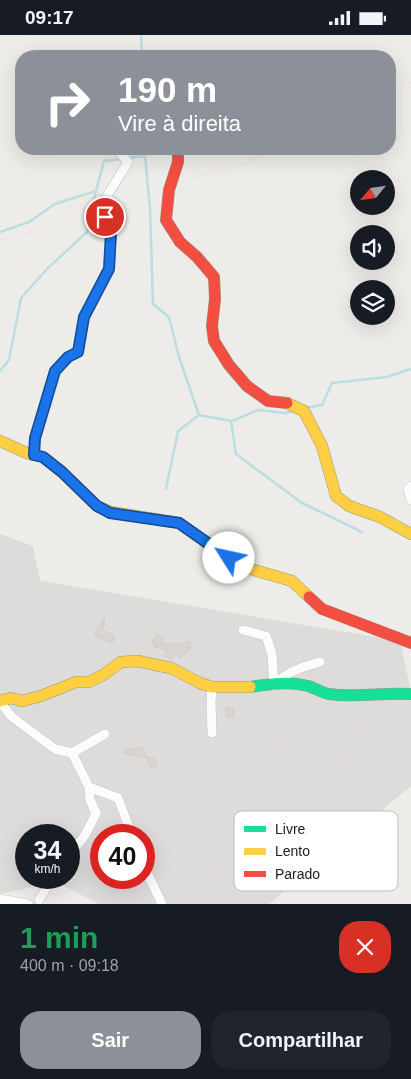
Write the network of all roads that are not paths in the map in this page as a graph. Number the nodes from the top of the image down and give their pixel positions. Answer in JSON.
{"nodes":[{"id":1,"x":122,"y":155,"type":"edge"},
{"id":2,"x":178,"y":155,"type":"edge"},
{"id":3,"x":0,"y":441,"type":"edge"},
{"id":4,"x":34,"y":455,"type":"junction"},
{"id":5,"x":411,"y":487,"type":"edge"},
{"id":6,"x":411,"y":500,"type":"edge"},
{"id":7,"x":411,"y":534,"type":"edge"},
{"id":8,"x":243,"y":630,"type":"dead end"},
{"id":9,"x":411,"y":643,"type":"edge"},
{"id":10,"x":320,"y":662,"type":"dead end"},
{"id":11,"x":274,"y":685,"type":"junction"},
{"id":12,"x":212,"y":687,"type":"junction"},
{"id":13,"x":411,"y":694,"type":"edge"},
{"id":14,"x":0,"y":701,"type":"edge"},
{"id":15,"x":212,"y":733,"type":"dead end"},
{"id":16,"x":105,"y":734,"type":"road end"},
{"id":17,"x":72,"y":753,"type":"junction"},
{"id":18,"x":89,"y":787,"type":"junction"},
{"id":19,"x":128,"y":824,"type":"edge"},
{"id":20,"x":80,"y":841,"type":"edge"},
{"id":21,"x":46,"y":889,"type":"edge"},
{"id":22,"x":155,"y":889,"type":"edge"},
{"id":23,"x":0,"y":899,"type":"edge"},
{"id":24,"x":42,"y":902,"type":"edge"},
{"id":25,"x":28,"y":904,"type":"edge"},
{"id":26,"x":162,"y":904,"type":"edge"}],
"edges":[{"from":1,"to":4,"type":"street"},
{"from":2,"to":7,"type":"street"},
{"from":3,"to":4,"type":"street"},
{"from":4,"to":9,"type":"street"},
{"from":5,"to":6,"type":"street"},
{"from":8,"to":11,"type":"street"},
{"from":10,"to":11,"type":"street"},
{"from":11,"to":12,"type":"street"},
{"from":11,"to":13,"type":"street"},
{"from":12,"to":14,"type":"street"},
{"from":12,"to":15,"type":"street"},
{"from":14,"to":17,"type":"street"},
{"from":16,"to":17,"type":"street"},
{"from":17,"to":18,"type":"street"},
{"from":18,"to":19,"type":"street"},
{"from":18,"to":20,"type":"street"},
{"from":21,"to":24,"type":"street"},
{"from":22,"to":26,"type":"street"},
{"from":23,"to":25,"type":"street"},
{"from":24,"to":25,"type":"street"}]}
